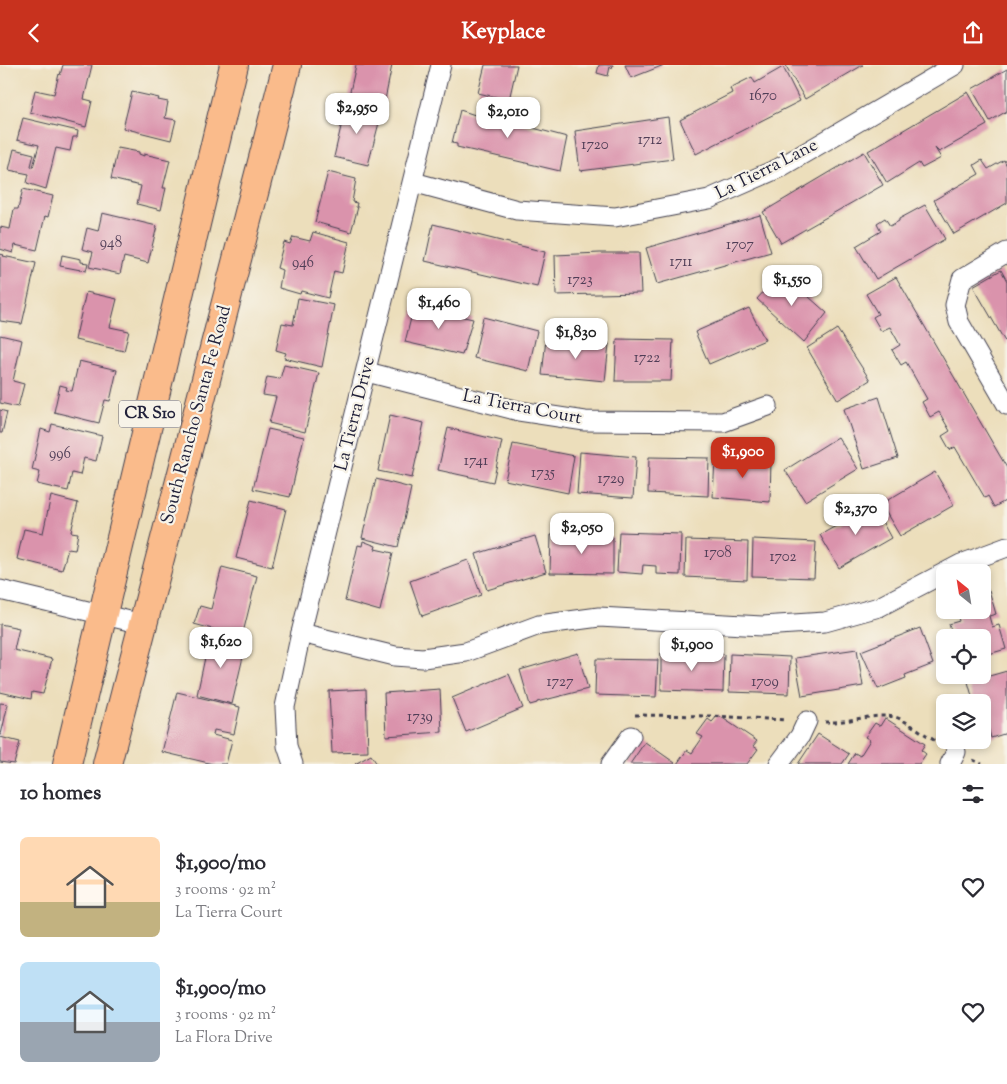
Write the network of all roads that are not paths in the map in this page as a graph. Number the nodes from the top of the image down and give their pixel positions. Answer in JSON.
{"nodes":[{"id":1,"x":234,"y":65,"type":"edge"},
{"id":2,"x":287,"y":65,"type":"edge"},
{"id":3,"x":441,"y":65,"type":"edge"},
{"id":4,"x":955,"y":65,"type":"edge"},
{"id":5,"x":413,"y":182,"type":"junction"},
{"id":6,"x":1007,"y":252,"type":"edge"},
{"id":7,"x":367,"y":372,"type":"junction"},
{"id":8,"x":1007,"y":405,"type":"edge"},
{"id":9,"x":768,"y":406,"type":"dead end"},
{"id":10,"x":1007,"y":547,"type":"edge"},
{"id":11,"x":0,"y":589,"type":"edge"},
{"id":12,"x":102,"y":614,"type":"junction"},
{"id":13,"x":142,"y":624,"type":"junction"},
{"id":14,"x":301,"y":633,"type":"junction"},
{"id":15,"x":807,"y":721,"type":"dead end"},
{"id":16,"x":631,"y":736,"type":"dead end"},
{"id":17,"x":67,"y":764,"type":"edge"},
{"id":18,"x":107,"y":764,"type":"edge"},
{"id":19,"x":293,"y":764,"type":"edge"},
{"id":20,"x":611,"y":764,"type":"edge"},
{"id":21,"x":779,"y":764,"type":"edge"}],
"edges":[{"from":1,"to":12,"type":"main road","number":"CR S10"},
{"from":2,"to":13,"type":"main road","name":"South Rancho Santa Fe Road","number":"CR S10"},
{"from":3,"to":5,"type":"street","name":"La Tierra Drive"},
{"from":4,"to":5,"type":"street","name":"La Tierra Lane"},
{"from":5,"to":7,"type":"street","name":"La Tierra Drive"},
{"from":6,"to":8,"type":"street"},
{"from":7,"to":9,"type":"street","name":"La Tierra Court"},
{"from":7,"to":14,"type":"street","name":"La Tierra Drive"},
{"from":10,"to":14,"type":"street"},
{"from":11,"to":12,"type":"street"},
{"from":12,"to":13,"type":"street"},
{"from":12,"to":17,"type":"main road","number":"CR S10"},
{"from":13,"to":18,"type":"main road","name":"South Rancho Santa Fe Road","number":"CR S10"},
{"from":14,"to":19,"type":"street","name":"La Tierra Drive"},
{"from":15,"to":21,"type":"street"},
{"from":16,"to":20,"type":"street"}]}
